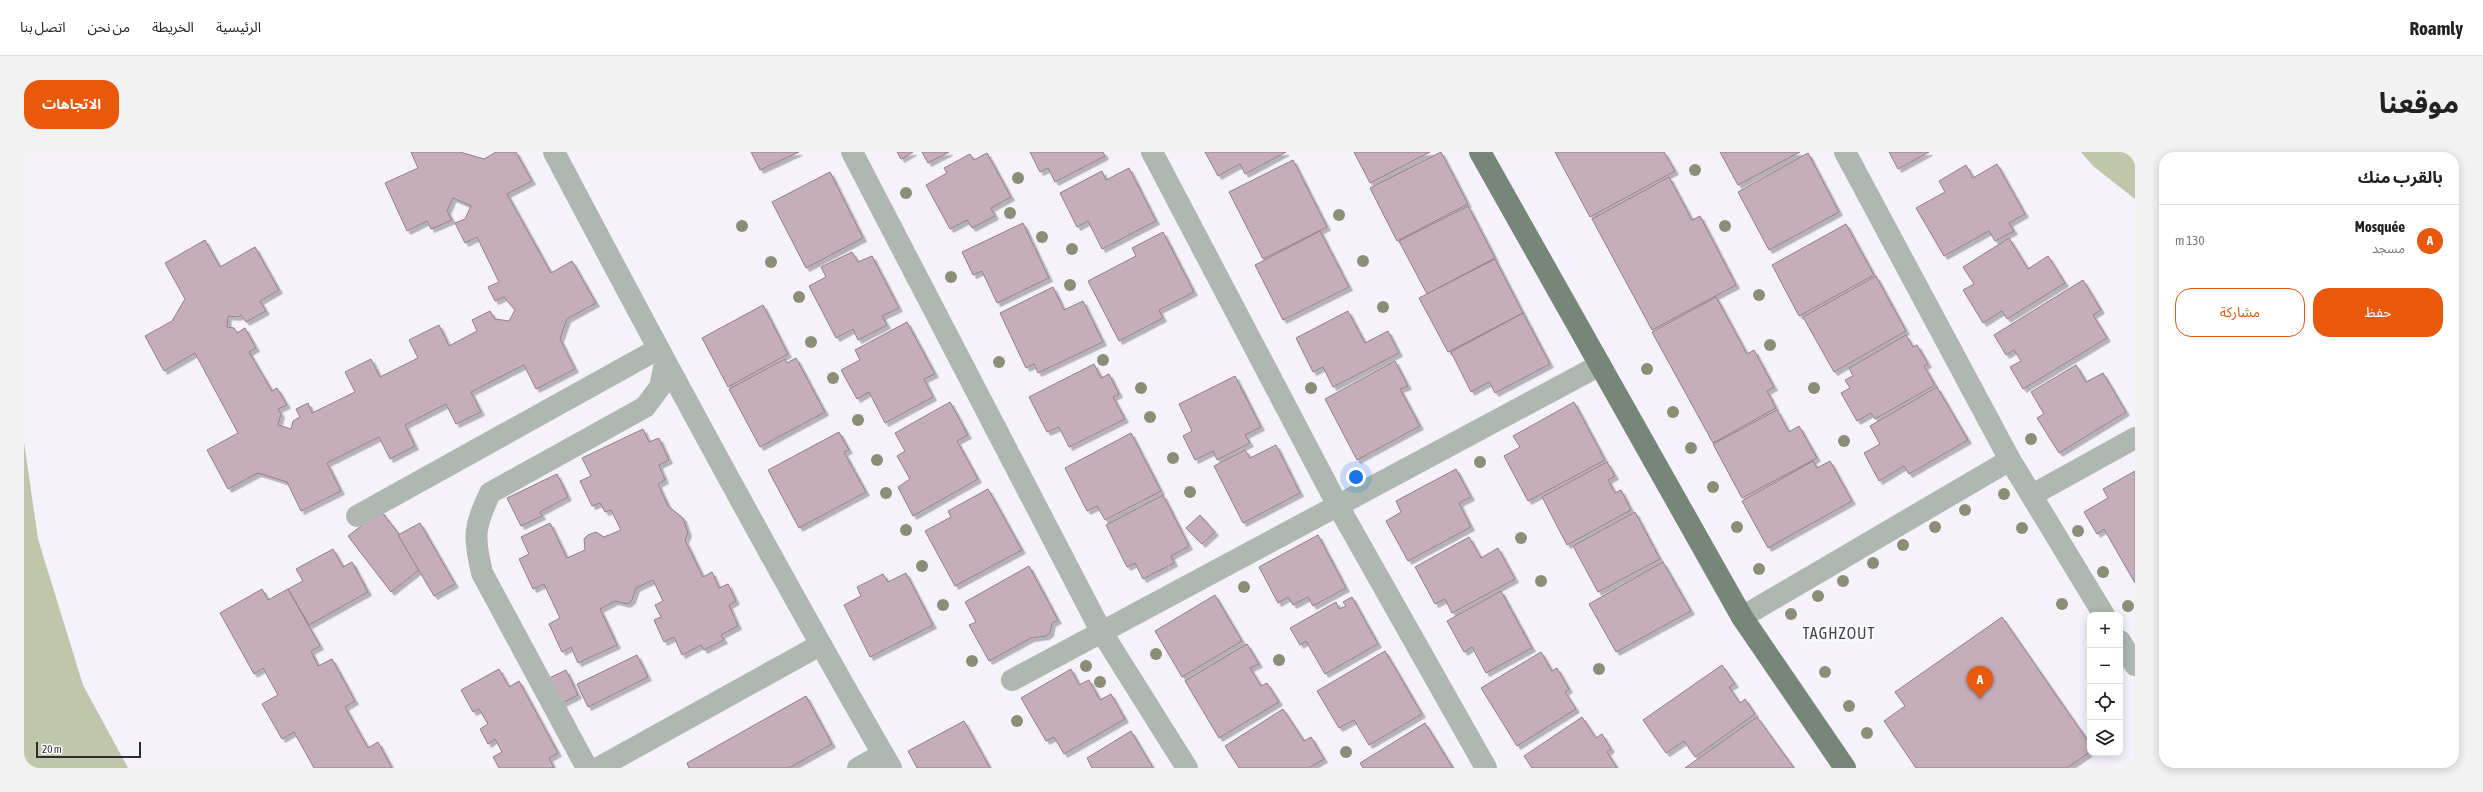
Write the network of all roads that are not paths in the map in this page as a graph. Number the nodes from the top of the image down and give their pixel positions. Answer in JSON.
{"nodes":[{"id":1,"x":554,"y":152,"type":"edge"},
{"id":2,"x":852,"y":152,"type":"edge"},
{"id":3,"x":1152,"y":152,"type":"edge"},
{"id":4,"x":1480,"y":152,"type":"edge"},
{"id":5,"x":1845,"y":152,"type":"edge"},
{"id":6,"x":662,"y":356,"type":"junction"},
{"id":7,"x":1600,"y":365,"type":"junction"},
{"id":8,"x":2135,"y":438,"type":"edge"},
{"id":9,"x":2010,"y":460,"type":"junction"},
{"id":10,"x":2032,"y":495,"type":"junction"},
{"id":11,"x":1336,"y":504,"type":"junction"},
{"id":12,"x":357,"y":516,"type":"dead end"},
{"id":13,"x":2102,"y":612,"type":"edge"},
{"id":14,"x":1742,"y":617,"type":"junction"},
{"id":15,"x":1101,"y":631,"type":"junction"},
{"id":16,"x":820,"y":645,"type":"junction"},
{"id":17,"x":2123,"y":646,"type":"edge"},
{"id":18,"x":2135,"y":665,"type":"edge"},
{"id":19,"x":1012,"y":680,"type":"dead end"},
{"id":20,"x":887,"y":761,"type":"edge"},
{"id":21,"x":587,"y":768,"type":"edge"},
{"id":22,"x":598,"y":768,"type":"edge"},
{"id":23,"x":858,"y":768,"type":"edge"},
{"id":24,"x":1187,"y":768,"type":"edge"},
{"id":25,"x":1486,"y":768,"type":"edge"},
{"id":26,"x":1845,"y":768,"type":"edge"}],
"edges":[{"from":1,"to":6,"type":"street"},
{"from":2,"to":15,"type":"street"},
{"from":3,"to":11,"type":"street"},
{"from":4,"to":7,"type":"main road"},
{"from":5,"to":9,"type":"street"},
{"from":6,"to":12,"type":"street"},
{"from":6,"to":16,"type":"street"},
{"from":6,"to":21,"type":"street"},
{"from":7,"to":11,"type":"street"},
{"from":7,"to":14,"type":"main road"},
{"from":8,"to":10,"type":"street"},
{"from":9,"to":10,"type":"street"},
{"from":9,"to":14,"type":"street"},
{"from":10,"to":13,"type":"street"},
{"from":11,"to":15,"type":"street"},
{"from":11,"to":25,"type":"street"},
{"from":14,"to":26,"type":"main road"},
{"from":15,"to":19,"type":"street"},
{"from":15,"to":24,"type":"street"},
{"from":16,"to":20,"type":"street"},
{"from":16,"to":22,"type":"street"},
{"from":17,"to":18,"type":"street"},
{"from":20,"to":23,"type":"street"}]}
